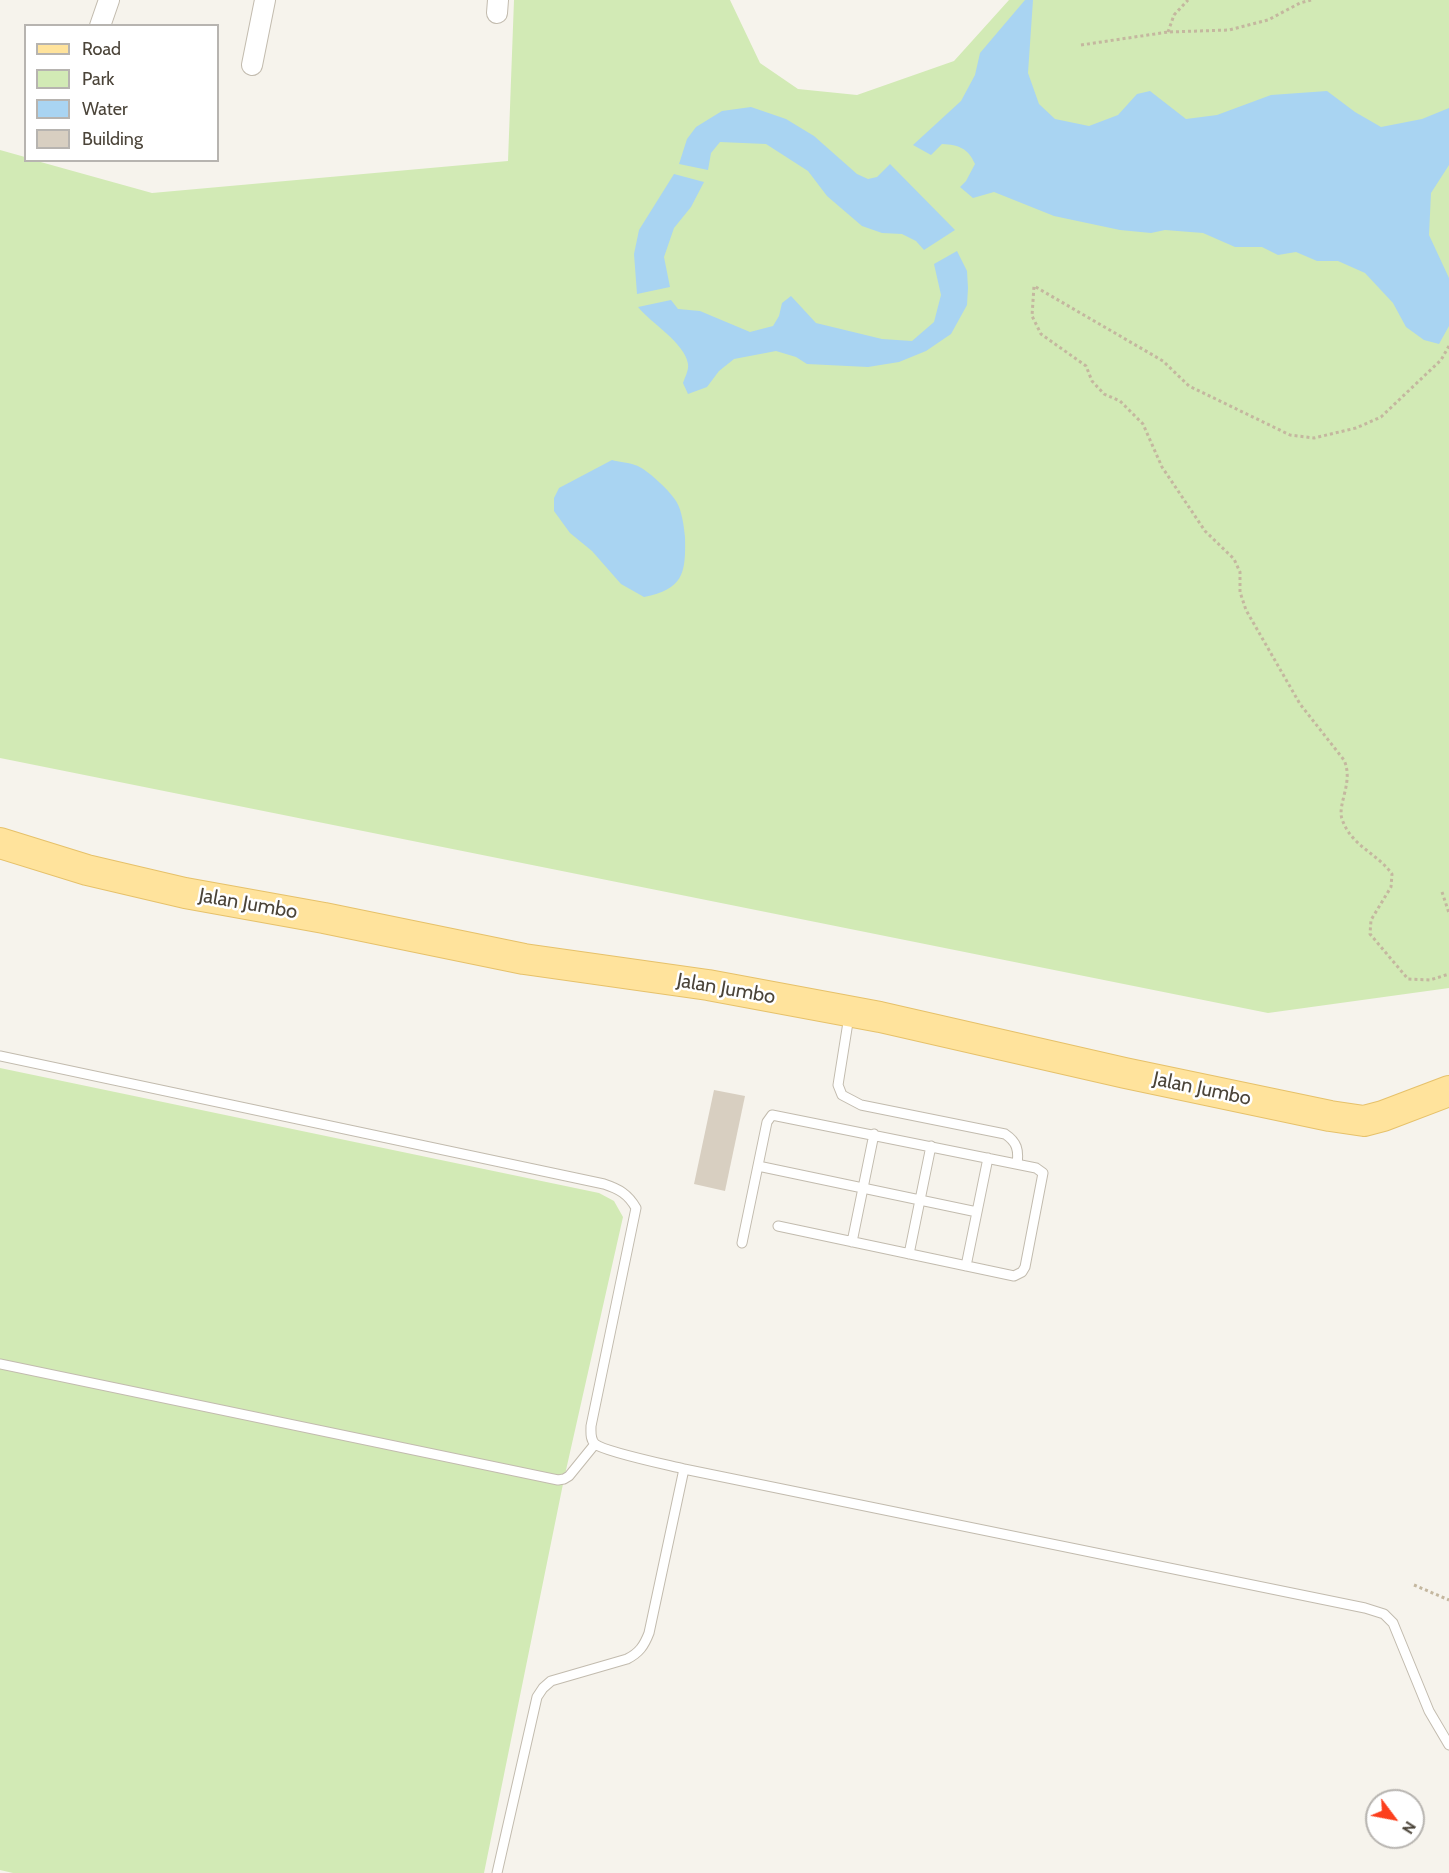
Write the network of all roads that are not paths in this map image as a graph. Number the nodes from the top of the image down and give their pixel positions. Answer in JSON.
{"nodes":[{"id":1,"x":109,"y":0,"type":"edge"},
{"id":2,"x":265,"y":0,"type":"edge"},
{"id":3,"x":101,"y":24,"type":"edge"},
{"id":4,"x":252,"y":65,"type":"dead end"},
{"id":5,"x":0,"y":843,"type":"edge"},
{"id":6,"x":849,"y":1011,"type":"junction"},
{"id":7,"x":0,"y":1056,"type":"edge"},
{"id":8,"x":1449,"y":1091,"type":"edge"},
{"id":9,"x":874,"y":1134,"type":"junction"},
{"id":10,"x":931,"y":1146,"type":"junction"},
{"id":11,"x":988,"y":1158,"type":"junction"},
{"id":12,"x":1017,"y":1164,"type":"junction"},
{"id":13,"x":758,"y":1166,"type":"junction"},
{"id":14,"x":863,"y":1188,"type":"junction"},
{"id":15,"x":920,"y":1200,"type":"junction"},
{"id":16,"x":977,"y":1212,"type":"junction"},
{"id":17,"x":778,"y":1226,"type":"dead end"},
{"id":18,"x":852,"y":1242,"type":"junction"},
{"id":19,"x":742,"y":1243,"type":"dead end"},
{"id":20,"x":909,"y":1254,"type":"junction"},
{"id":21,"x":966,"y":1266,"type":"junction"},
{"id":22,"x":0,"y":1364,"type":"edge"},
{"id":23,"x":595,"y":1443,"type":"junction"},
{"id":24,"x":684,"y":1469,"type":"junction"},
{"id":25,"x":1449,"y":1745,"type":"edge"},
{"id":26,"x":497,"y":1873,"type":"edge"}],
"edges":[{"from":1,"to":3,"type":"street"},
{"from":2,"to":4,"type":"street"},
{"from":5,"to":6,"type":"main road","name":"Jalan Jumbo"},
{"from":6,"to":8,"type":"main road","name":"Jalan Jumbo"},
{"from":6,"to":12,"type":"lane"},
{"from":7,"to":23,"type":"lane"},
{"from":9,"to":10,"type":"lane"},
{"from":9,"to":13,"type":"lane"},
{"from":9,"to":14,"type":"lane"},
{"from":10,"to":11,"type":"lane"},
{"from":10,"to":15,"type":"lane"},
{"from":11,"to":12,"type":"lane"},
{"from":11,"to":16,"type":"lane"},
{"from":12,"to":21,"type":"lane"},
{"from":13,"to":14,"type":"lane"},
{"from":13,"to":19,"type":"lane"},
{"from":14,"to":15,"type":"lane"},
{"from":14,"to":18,"type":"lane"},
{"from":15,"to":16,"type":"lane"},
{"from":15,"to":20,"type":"lane"},
{"from":16,"to":21,"type":"lane"},
{"from":17,"to":18,"type":"lane"},
{"from":18,"to":20,"type":"lane"},
{"from":20,"to":21,"type":"lane"},
{"from":22,"to":23,"type":"lane"},
{"from":23,"to":24,"type":"lane"},
{"from":24,"to":25,"type":"lane"},
{"from":24,"to":26,"type":"lane"}]}
